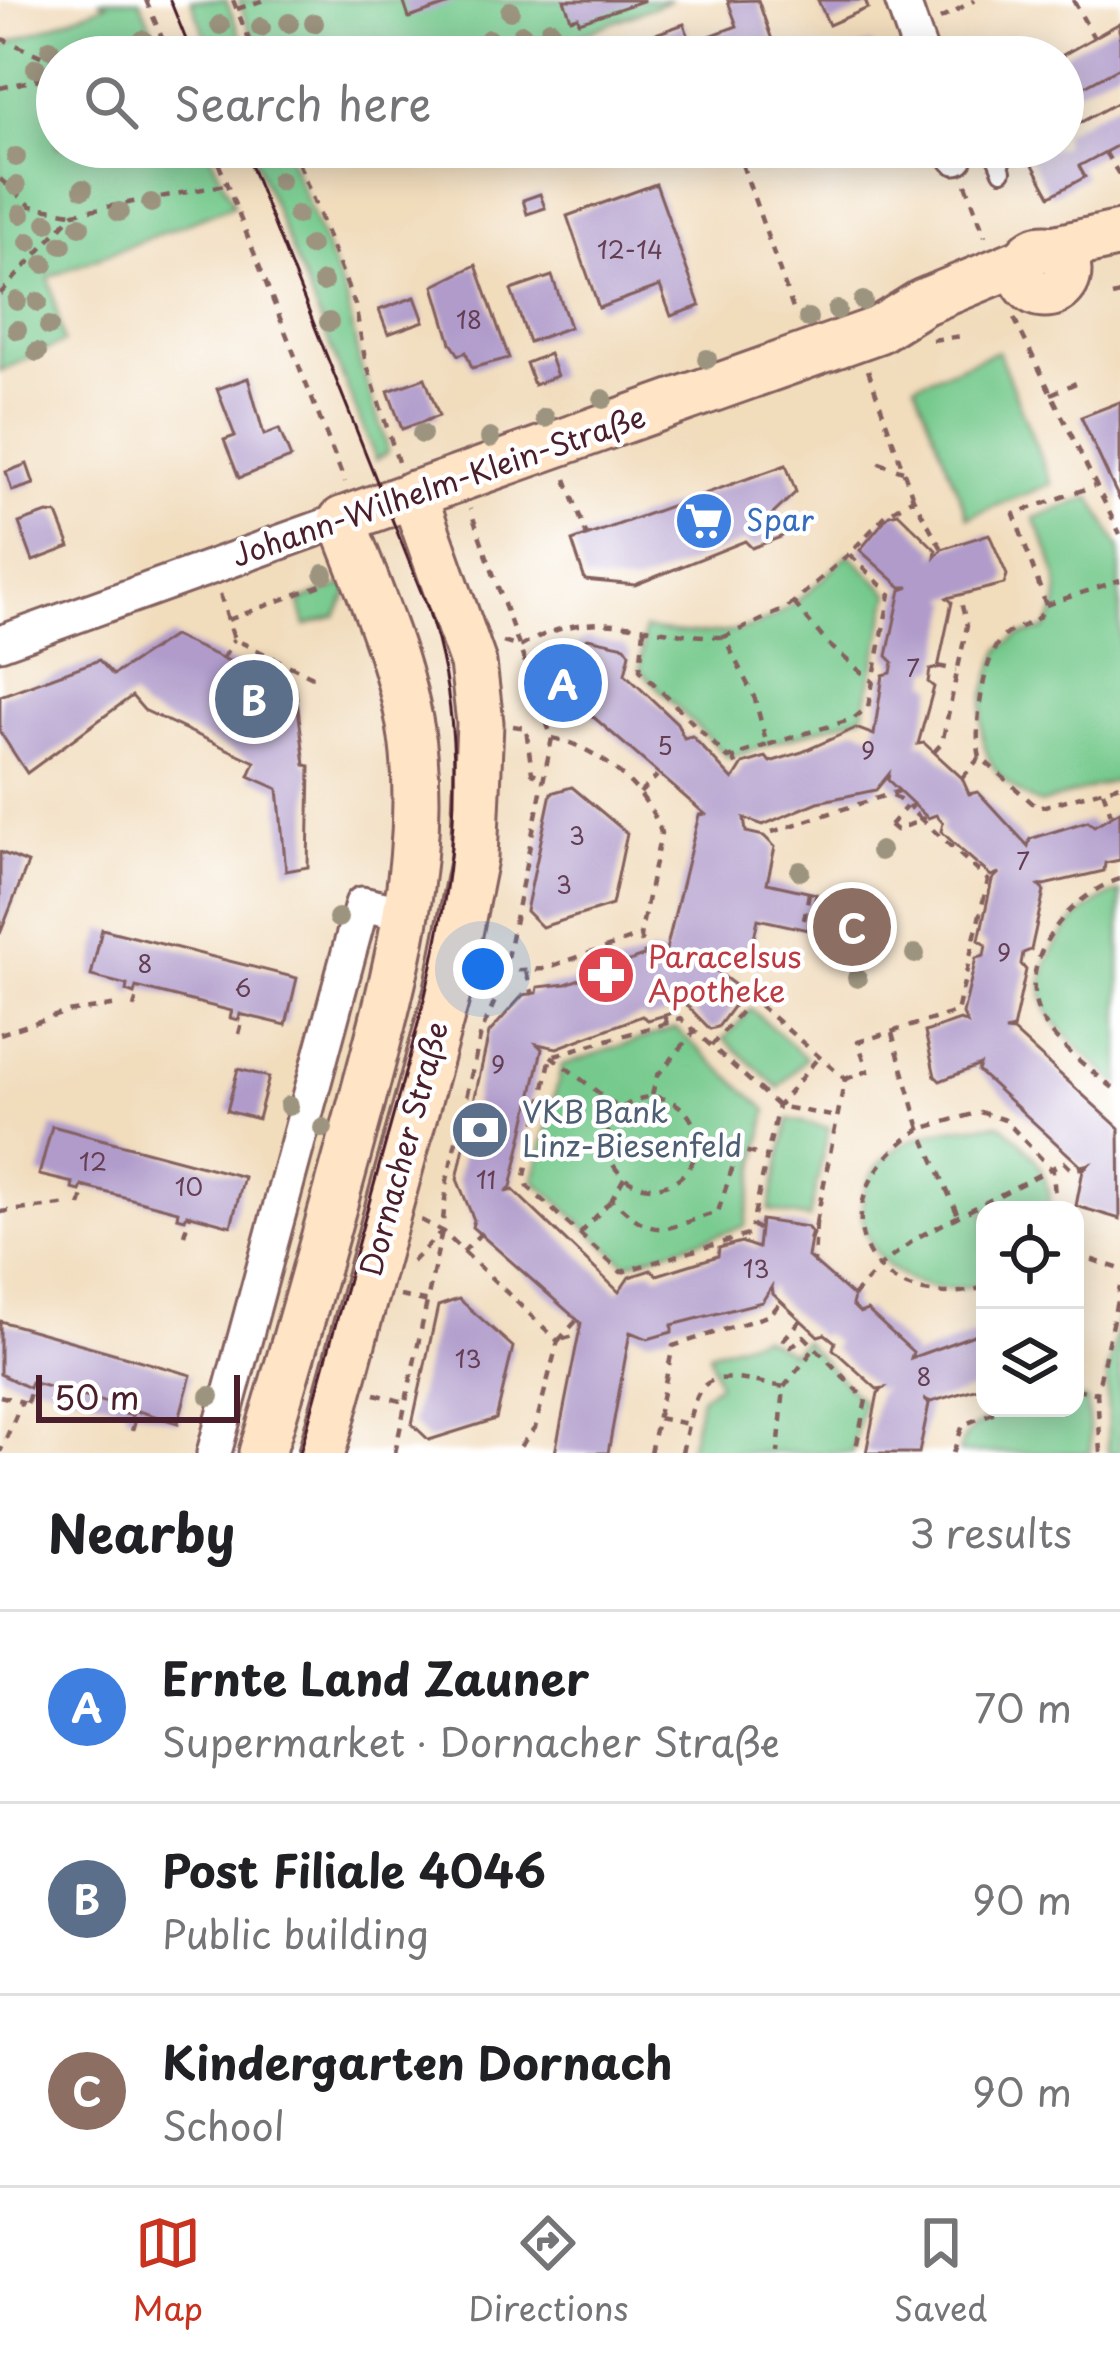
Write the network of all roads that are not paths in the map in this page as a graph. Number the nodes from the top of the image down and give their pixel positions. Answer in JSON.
{"nodes":[{"id":1,"x":902,"y":0,"type":"edge"},
{"id":2,"x":915,"y":36,"type":"edge"},
{"id":3,"x":1001,"y":168,"type":"edge"},
{"id":4,"x":1002,"y":171,"type":"dead end"},
{"id":5,"x":1120,"y":234,"type":"edge"},
{"id":6,"x":1030,"y":275,"type":"junction"},
{"id":7,"x":1117,"y":282,"type":"edge"},
{"id":8,"x":405,"y":477,"type":"junction"},
{"id":9,"x":343,"y":501,"type":"junction"},
{"id":10,"x":0,"y":644,"type":"edge"},
{"id":11,"x":407,"y":914,"type":"junction"},
{"id":12,"x":214,"y":1453,"type":"edge"},
{"id":13,"x":262,"y":1453,"type":"edge"},
{"id":14,"x":322,"y":1453,"type":"edge"}],
"edges":[{"from":1,"to":2,"type":"street"},
{"from":3,"to":4,"type":"lane"},
{"from":5,"to":6,"type":"street","name":"Johann-Wilhelm-Klein-Straße"},
{"from":6,"to":7,"type":"street","name":"Johann-Wilhelm-Klein-Straße"},
{"from":6,"to":8,"type":"street","name":"Johann-Wilhelm-Klein-Straße"},
{"from":8,"to":9,"type":"street","name":"Johann-Wilhelm-Klein-Straße"},
{"from":8,"to":14,"type":"street","name":"Dornacher Straße"},
{"from":9,"to":10,"type":"street","name":"Johann-Wilhelm-Klein-Straße"},
{"from":9,"to":11,"type":"street","name":"Dornacher Straße"},
{"from":11,"to":12,"type":"street"},
{"from":11,"to":13,"type":"street","name":"Dornacher Straße"}]}
